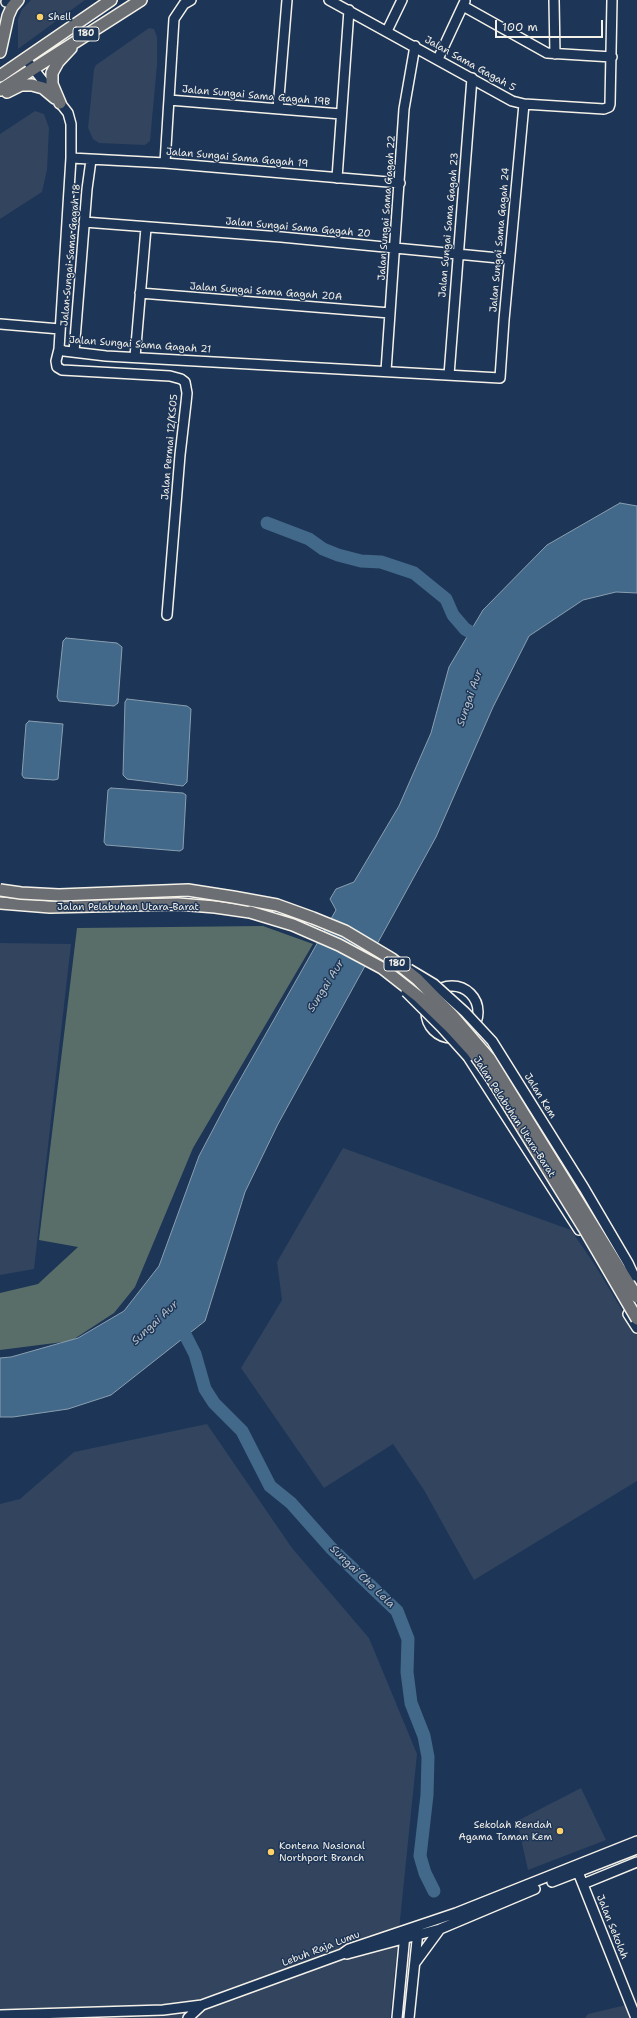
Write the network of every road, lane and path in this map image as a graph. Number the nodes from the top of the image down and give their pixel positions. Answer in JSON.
{"nodes":[{"id":1,"x":18,"y":0,"type":"edge"},
{"id":2,"x":111,"y":0,"type":"edge"},
{"id":3,"x":142,"y":0,"type":"edge"},
{"id":4,"x":190,"y":0,"type":"edge"},
{"id":5,"x":287,"y":0,"type":"edge"},
{"id":6,"x":329,"y":0,"type":"edge"},
{"id":7,"x":402,"y":0,"type":"edge"},
{"id":8,"x":554,"y":0,"type":"edge"},
{"id":9,"x":612,"y":0,"type":"edge"},
{"id":10,"x":464,"y":3,"type":"edge"},
{"id":11,"x":349,"y":10,"type":"junction"},
{"id":12,"x":387,"y":31,"type":"junction"},
{"id":13,"x":81,"y":37,"type":"junction"},
{"id":14,"x":415,"y":46,"type":"junction"},
{"id":15,"x":0,"y":52,"type":"edge"},
{"id":16,"x":555,"y":54,"type":"junction"},
{"id":17,"x":25,"y":58,"type":"junction"},
{"id":18,"x":612,"y":58,"type":"junction"},
{"id":19,"x":438,"y":59,"type":"junction"},
{"id":20,"x":32,"y":68,"type":"junction"},
{"id":21,"x":0,"y":76,"type":"edge"},
{"id":22,"x":472,"y":78,"type":"junction"},
{"id":23,"x":0,"y":90,"type":"edge"},
{"id":24,"x":0,"y":96,"type":"edge"},
{"id":25,"x":57,"y":100,"type":"junction"},
{"id":26,"x":169,"y":100,"type":"junction"},
{"id":27,"x":524,"y":104,"type":"junction"},
{"id":28,"x":278,"y":109,"type":"junction"},
{"id":29,"x":341,"y":114,"type":"junction"},
{"id":30,"x":71,"y":158,"type":"junction"},
{"id":31,"x":91,"y":160,"type":"junction"},
{"id":32,"x":165,"y":163,"type":"junction"},
{"id":33,"x":337,"y":178,"type":"junction"},
{"id":34,"x":400,"y":183,"type":"junction"},
{"id":35,"x":84,"y":222,"type":"junction"},
{"id":36,"x":146,"y":228,"type":"junction"},
{"id":37,"x":396,"y":249,"type":"junction"},
{"id":38,"x":457,"y":254,"type":"junction"},
{"id":39,"x":509,"y":259,"type":"junction"},
{"id":40,"x":140,"y":293,"type":"junction"},
{"id":41,"x":390,"y":313,"type":"junction"},
{"id":42,"x":0,"y":324,"type":"edge"},
{"id":43,"x":60,"y":329,"type":"junction"},
{"id":44,"x":59,"y":348,"type":"junction"},
{"id":45,"x":74,"y":352,"type":"junction"},
{"id":46,"x":135,"y":357,"type":"junction"},
{"id":47,"x":386,"y":371,"type":"junction"},
{"id":48,"x":448,"y":375,"type":"junction"},
{"id":49,"x":500,"y":378,"type":"joint"},
{"id":50,"x":167,"y":615,"type":"dead end"},
{"id":51,"x":0,"y":890,"type":"edge"},
{"id":52,"x":0,"y":903,"type":"edge"},
{"id":53,"x":392,"y":959,"type":"junction"},
{"id":54,"x":382,"y":968,"type":"junction"},
{"id":55,"x":473,"y":1029,"type":"junction"},
{"id":56,"x":458,"y":1038,"type":"junction"},
{"id":57,"x":585,"y":1238,"type":"junction"},
{"id":58,"x":635,"y":1278,"type":"edge"},
{"id":59,"x":637,"y":1297,"type":"edge"},
{"id":60,"x":637,"y":1319,"type":"edge"},
{"id":61,"x":637,"y":1328,"type":"edge"},
{"id":62,"x":637,"y":1841,"type":"edge"},
{"id":63,"x":637,"y":1849,"type":"edge"},
{"id":64,"x":637,"y":1862,"type":"edge"},
{"id":65,"x":577,"y":1869,"type":"junction"},
{"id":66,"x":583,"y":1884,"type":"junction"},
{"id":67,"x":418,"y":1925,"type":"junction"},
{"id":68,"x":440,"y":1929,"type":"junction"},
{"id":69,"x":405,"y":1934,"type":"junction"},
{"id":70,"x":417,"y":1935,"type":"junction"},
{"id":71,"x":414,"y":1964,"type":"junction"},
{"id":72,"x":202,"y":2005,"type":"junction"},
{"id":73,"x":175,"y":2008,"type":"junction"},
{"id":74,"x":142,"y":2011,"type":"junction"},
{"id":75,"x":163,"y":2014,"type":"edge"},
{"id":76,"x":0,"y":2015,"type":"edge"},
{"id":77,"x":149,"y":2018,"type":"edge"},
{"id":78,"x":174,"y":2018,"type":"edge"},
{"id":79,"x":188,"y":2018,"type":"edge"},
{"id":80,"x":397,"y":2018,"type":"edge"},
{"id":81,"x":409,"y":2018,"type":"edge"},
{"id":82,"x":636,"y":2018,"type":"edge"}],
"edges":[{"from":1,"to":15,"type":"main road"},
{"from":2,"to":17,"type":"main road","number":"180"},
{"from":3,"to":13,"type":"main road","number":"180"},
{"from":4,"to":26,"type":"street"},
{"from":5,"to":28,"type":"street"},
{"from":6,"to":11,"type":"street","name":"Jalan Sama Gagah 5"},
{"from":7,"to":12,"type":"street"},
{"from":8,"to":16,"type":"street"},
{"from":9,"to":18,"type":"street"},
{"from":10,"to":16,"type":"street"},
{"from":10,"to":19,"type":"street"},
{"from":11,"to":12,"type":"street","name":"Jalan Sama Gagah 5"},
{"from":11,"to":29,"type":"street"},
{"from":12,"to":14,"type":"street","name":"Jalan Sama Gagah 5"},
{"from":13,"to":20,"type":"main road","number":"180"},
{"from":13,"to":25,"type":"main road"},
{"from":14,"to":19,"type":"street","name":"Jalan Sama Gagah 5"},
{"from":14,"to":34,"type":"street","name":"Jalan Sungai Sama Gagah 22"},
{"from":16,"to":18,"type":"street"},
{"from":17,"to":20,"type":"street","name":"Jalan Sungai Sama Gagah 21"},
{"from":17,"to":21,"type":"main road","number":"180"},
{"from":18,"to":27,"type":"street","name":"Jalan Sama Gagah 5"},
{"from":19,"to":22,"type":"street","name":"Jalan Sama Gagah 5"},
{"from":20,"to":23,"type":"main road","number":"180"},
{"from":20,"to":25,"type":"street","name":"Jalan Sungai Sama Gagah 21"},
{"from":22,"to":27,"type":"street","name":"Jalan Sama Gagah 5"},
{"from":22,"to":38,"type":"street","name":"Jalan Sungai Sama Gagah 23"},
{"from":24,"to":25,"type":"main road"},
{"from":25,"to":30,"type":"street","name":"Jalan Sungai Sama Gagah 21"},
{"from":26,"to":28,"type":"street","name":"Jalan Sungai Sama Gagah 19B"},
{"from":26,"to":32,"type":"street"},
{"from":27,"to":39,"type":"street","name":"Jalan Sungai Sama Gagah 24"},
{"from":28,"to":29,"type":"street","name":"Jalan Sungai Sama Gagah 19B"},
{"from":29,"to":33,"type":"street"},
{"from":30,"to":31,"type":"street","name":"Jalan Sungai Sama Gagah 19"},
{"from":30,"to":43,"type":"street","name":"Jalan Sungai Sama Gagah 21"},
{"from":31,"to":32,"type":"street","name":"Jalan Sungai Sama Gagah 19"},
{"from":31,"to":35,"type":"street","name":"Jalan Sungai Sama Gagah 18"},
{"from":32,"to":33,"type":"street","name":"Jalan Sungai Sama Gagah 19"},
{"from":33,"to":34,"type":"street","name":"Jalan Sungai Sama Gagah 19"},
{"from":34,"to":37,"type":"street","name":"Jalan Sungai Sama Gagah 22"},
{"from":35,"to":36,"type":"street","name":"Jalan Sungai Sama Gagah 20"},
{"from":35,"to":45,"type":"street","name":"Jalan Sungai Sama Gagah 18"},
{"from":36,"to":37,"type":"street","name":"Jalan Sungai Sama Gagah 20"},
{"from":36,"to":40,"type":"street"},
{"from":37,"to":38,"type":"street","name":"Jalan Sungai Sama Gagah 20"},
{"from":37,"to":41,"type":"street","name":"Jalan Sungai Sama Gagah 22"},
{"from":38,"to":39,"type":"street","name":"Jalan Sungai Sama Gagah 20"},
{"from":38,"to":48,"type":"street","name":"Jalan Sungai Sama Gagah 23"},
{"from":39,"to":49,"type":"street","name":"Jalan Sungai Sama Gagah 24"},
{"from":40,"to":41,"type":"street","name":"Jalan Sungai Sama Gagah 20A"},
{"from":40,"to":46,"type":"street"},
{"from":41,"to":47,"type":"street","name":"Jalan Sungai Sama Gagah 22"},
{"from":42,"to":43,"type":"street"},
{"from":43,"to":44,"type":"street","name":"Jalan Sungai Sama Gagah 21"},
{"from":44,"to":45,"type":"street","name":"Jalan Sungai Sama Gagah 21"},
{"from":44,"to":50,"type":"street","name":"Jalan Permai 12/KS05"},
{"from":45,"to":46,"type":"street","name":"Jalan Sungai Sama Gagah 21"},
{"from":46,"to":47,"type":"street","name":"Jalan Sungai Sama Gagah 21"},
{"from":47,"to":48,"type":"street","name":"Jalan Sungai Sama Gagah 21"},
{"from":48,"to":49,"type":"street","name":"Jalan Sungai Sama Gagah 21"},
{"from":51,"to":53,"type":"main road","name":"Jalan Pelabuhan Utara-Barat","number":"180","bridge":true},
{"from":52,"to":54,"type":"main road","name":"Jalan Pelabuhan Utara-Barat","number":"180","bridge":true},
{"from":53,"to":58,"type":"street","name":"Jalan Kem","bridge":true},
{"from":53,"to":59,"type":"main road","name":"Jalan Pelabuhan Utara-Barat","number":"180","bridge":true},
{"from":54,"to":57,"type":"street","bridge":true},
{"from":54,"to":60,"type":"main road","name":"Jalan Pelabuhan Utara-Barat","number":"180","bridge":true},
{"from":55,"to":56,"type":"street"},
{"from":55,"to":56,"type":"street"},
{"from":55,"to":58,"type":"street","name":"Jalan Kem"},
{"from":56,"to":57,"type":"street"},
{"from":57,"to":61,"type":"street"},
{"from":62,"to":65,"type":"street"},
{"from":63,"to":65,"type":"street"},
{"from":64,"to":66,"type":"street"},
{"from":65,"to":66,"type":"street","name":"Jalan Sekolah"},
{"from":65,"to":67,"type":"street"},
{"from":65,"to":68,"type":"street"},
{"from":66,"to":82,"type":"street","name":"Jalan Sekolah"},
{"from":67,"to":69,"type":"street"},
{"from":67,"to":70,"type":"street"},
{"from":68,"to":70,"type":"street"},
{"from":68,"to":71,"type":"street"},
{"from":69,"to":70,"type":"street"},
{"from":69,"to":72,"type":"street","name":"Lebuh Raja Lumu"},
{"from":69,"to":80,"type":"street"},
{"from":70,"to":71,"type":"street"},
{"from":71,"to":81,"type":"street"},
{"from":72,"to":73,"type":"street","name":"Lebuh Raja Lumu"},
{"from":72,"to":79,"type":"street"},
{"from":73,"to":75,"type":"street","name":"Lebuh Raja Lumu"},
{"from":73,"to":78,"type":"street"},
{"from":74,"to":75,"type":"street","name":"Lebuh Raja Lumu"},
{"from":74,"to":76,"type":"street","name":"Lebuh Raja Lumu"},
{"from":74,"to":77,"type":"street"}]}
